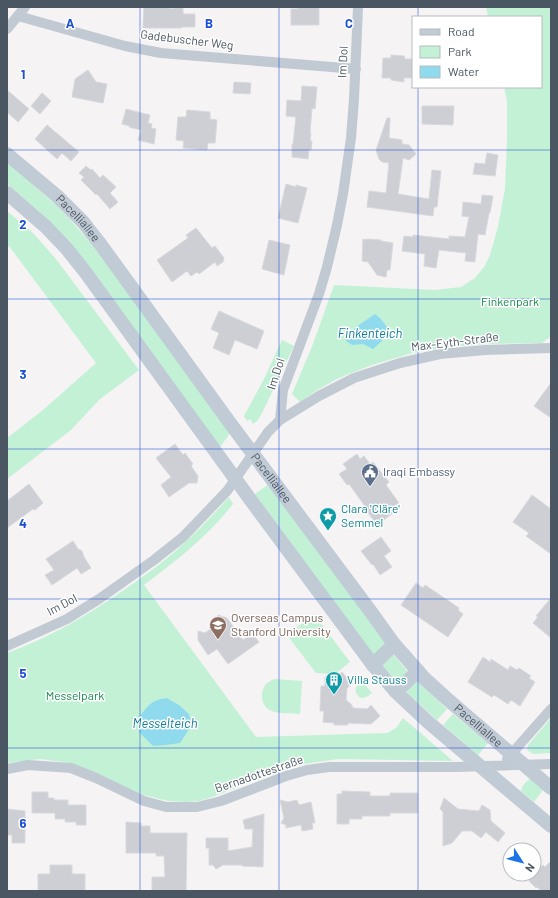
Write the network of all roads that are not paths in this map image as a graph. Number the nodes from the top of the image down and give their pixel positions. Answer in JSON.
{"nodes":[{"id":1,"x":25,"y":7,"type":"edge"},
{"id":2,"x":358,"y":7,"type":"edge"},
{"id":3,"x":18,"y":16,"type":"junction"},
{"id":4,"x":7,"y":29,"type":"edge"},
{"id":5,"x":356,"y":69,"type":"junction"},
{"id":6,"x":7,"y":154,"type":"edge"},
{"id":7,"x":7,"y":193,"type":"edge"},
{"id":8,"x":551,"y":348,"type":"edge"},
{"id":9,"x":280,"y":420,"type":"junction"},
{"id":10,"x":253,"y":454,"type":"junction"},
{"id":11,"x":235,"y":479,"type":"junction"},
{"id":12,"x":394,"y":644,"type":"junction"},
{"id":13,"x":7,"y":646,"type":"edge"},
{"id":14,"x":373,"y":665,"type":"junction"},
{"id":15,"x":418,"y":671,"type":"junction"},
{"id":16,"x":396,"y":692,"type":"junction"},
{"id":17,"x":551,"y":709,"type":"edge"},
{"id":18,"x":512,"y":754,"type":"junction"},
{"id":19,"x":551,"y":764,"type":"edge"},
{"id":20,"x":502,"y":765,"type":"junction"},
{"id":21,"x":524,"y":765,"type":"junction"},
{"id":22,"x":480,"y":766,"type":"junction"},
{"id":23,"x":7,"y":769,"type":"edge"},
{"id":24,"x":551,"y":788,"type":"edge"},
{"id":25,"x":551,"y":826,"type":"edge"}],
"edges":[{"from":1,"to":3,"type":"street"},
{"from":2,"to":5,"type":"street","name":"Im Dol"},
{"from":3,"to":4,"type":"street"},
{"from":3,"to":5,"type":"street","name":"Gadebuscher Weg"},
{"from":5,"to":9,"type":"street","name":"Im Dol"},
{"from":6,"to":10,"type":"street","name":"Pacelliallee"},
{"from":7,"to":11,"type":"street"},
{"from":8,"to":9,"type":"street","name":"Max-Eyth-Straße"},
{"from":9,"to":10,"type":"street","name":"Im Dol"},
{"from":10,"to":11,"type":"street","name":"Im Dol"},
{"from":10,"to":12,"type":"street","name":"Pacelliallee"},
{"from":11,"to":13,"type":"street","name":"Im Dol"},
{"from":11,"to":14,"type":"street"},
{"from":12,"to":14,"type":"street"},
{"from":12,"to":15,"type":"street","name":"Pacelliallee"},
{"from":14,"to":16,"type":"street"},
{"from":15,"to":16,"type":"street"},
{"from":15,"to":18,"type":"street","name":"Pacelliallee"},
{"from":16,"to":22,"type":"street"},
{"from":17,"to":18,"type":"street"},
{"from":18,"to":20,"type":"street"},
{"from":18,"to":21,"type":"street","name":"Pacelliallee"},
{"from":19,"to":21,"type":"street","name":"Bernadottestraße"},
{"from":20,"to":21,"type":"street","name":"Bernadottestraße"},
{"from":20,"to":22,"type":"street","name":"Bernadottestraße"},
{"from":21,"to":24,"type":"street","name":"Pacelliallee"},
{"from":22,"to":23,"type":"street","name":"Bernadottestraße"},
{"from":22,"to":25,"type":"street"}]}
